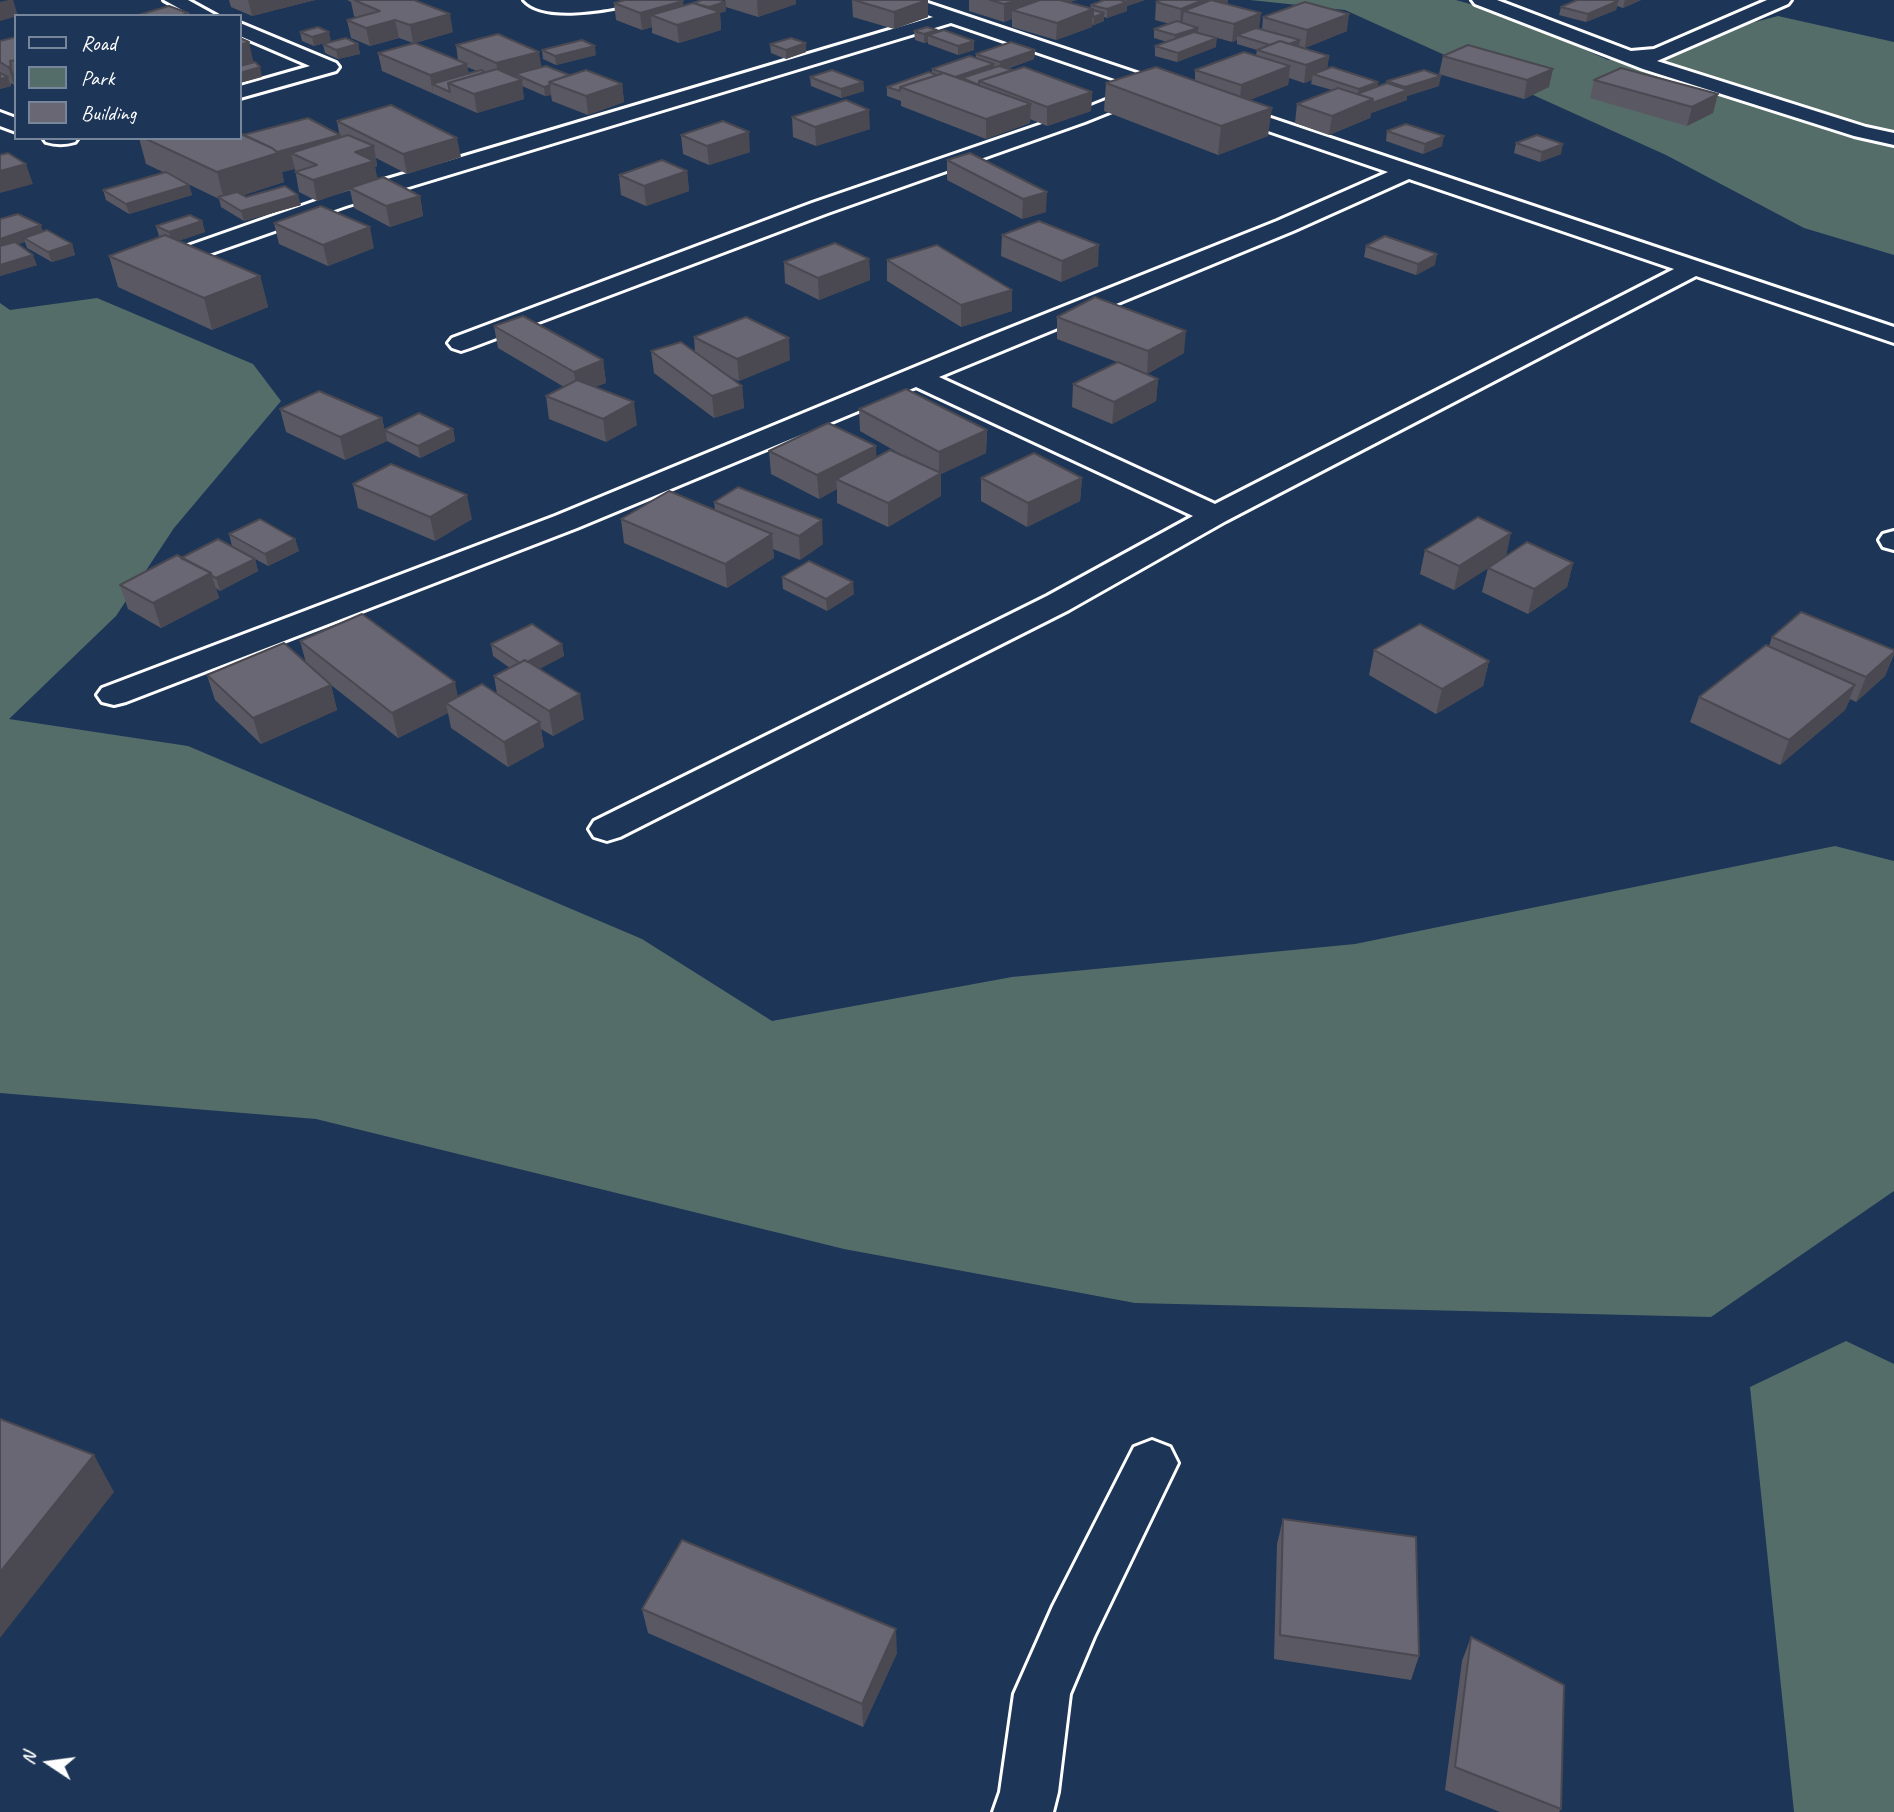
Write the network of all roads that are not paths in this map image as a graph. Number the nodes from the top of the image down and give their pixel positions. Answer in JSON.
{"nodes":[{"id":1,"x":173,"y":0,"type":"edge"},
{"id":2,"x":533,"y":0,"type":"edge"},
{"id":3,"x":626,"y":0,"type":"edge"},
{"id":4,"x":901,"y":0,"type":"edge"},
{"id":5,"x":1481,"y":0,"type":"edge"},
{"id":6,"x":1782,"y":0,"type":"edge"},
{"id":7,"x":204,"y":14,"type":"edge"},
{"id":8,"x":953,"y":17,"type":"junction"},
{"id":9,"x":242,"y":30,"type":"edge"},
{"id":10,"x":1654,"y":60,"type":"junction"},
{"id":11,"x":1155,"y":87,"type":"junction"},
{"id":12,"x":242,"y":91,"type":"edge"},
{"id":13,"x":1894,"y":139,"type":"edge"},
{"id":14,"x":1405,"y":172,"type":"junction"},
{"id":15,"x":144,"y":269,"type":"edge"},
{"id":16,"x":1692,"y":269,"type":"junction"},
{"id":17,"x":1894,"y":335,"type":"edge"},
{"id":18,"x":461,"y":343,"type":"dead end"},
{"id":19,"x":917,"y":377,"type":"junction"},
{"id":20,"x":1216,"y":515,"type":"junction"},
{"id":21,"x":114,"y":695,"type":"dead end"},
{"id":22,"x":607,"y":830,"type":"dead end"},
{"id":23,"x":1152,"y":1462,"type":"dead end"},
{"id":24,"x":1023,"y":1812,"type":"edge"}],
"edges":[{"from":1,"to":7,"type":"street"},
{"from":2,"to":3,"type":"street"},
{"from":4,"to":8,"type":"street"},
{"from":5,"to":10,"type":"street"},
{"from":6,"to":10,"type":"street"},
{"from":8,"to":11,"type":"street"},
{"from":8,"to":15,"type":"street"},
{"from":9,"to":12,"type":"street"},
{"from":10,"to":13,"type":"street"},
{"from":11,"to":14,"type":"street"},
{"from":11,"to":18,"type":"street"},
{"from":14,"to":16,"type":"street"},
{"from":14,"to":19,"type":"street"},
{"from":16,"to":17,"type":"street"},
{"from":16,"to":20,"type":"street"},
{"from":19,"to":20,"type":"street"},
{"from":19,"to":21,"type":"street"},
{"from":20,"to":22,"type":"street"},
{"from":23,"to":24,"type":"street"}]}
